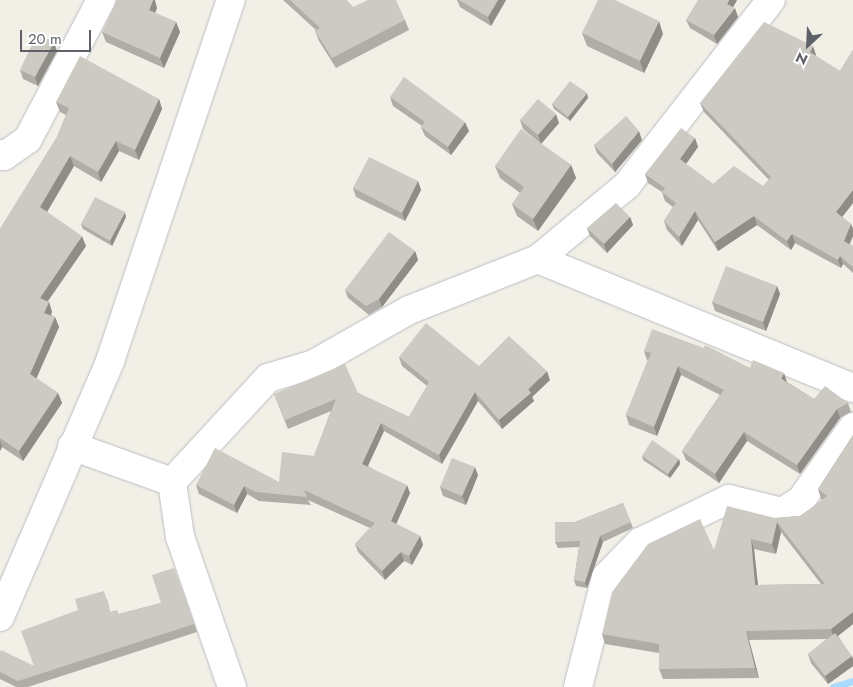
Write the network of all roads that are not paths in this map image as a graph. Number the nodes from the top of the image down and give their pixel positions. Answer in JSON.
{"nodes":[{"id":1,"x":101,"y":0,"type":"edge"},
{"id":2,"x":232,"y":0,"type":"edge"},
{"id":3,"x":771,"y":0,"type":"edge"},
{"id":4,"x":0,"y":154,"type":"edge"},
{"id":5,"x":538,"y":259,"type":"junction"},
{"id":6,"x":853,"y":388,"type":"edge"},
{"id":7,"x":853,"y":427,"type":"edge"},
{"id":8,"x":72,"y":446,"type":"junction"},
{"id":9,"x":172,"y":482,"type":"junction"},
{"id":10,"x":0,"y":617,"type":"edge"},
{"id":11,"x":232,"y":687,"type":"edge"},
{"id":12,"x":578,"y":687,"type":"edge"}],
"edges":[{"from":1,"to":4,"type":"street"},
{"from":2,"to":8,"type":"street"},
{"from":3,"to":5,"type":"street"},
{"from":5,"to":6,"type":"street"},
{"from":5,"to":9,"type":"street"},
{"from":7,"to":12,"type":"street"},
{"from":8,"to":9,"type":"street"},
{"from":8,"to":10,"type":"street"},
{"from":9,"to":11,"type":"street"}]}
